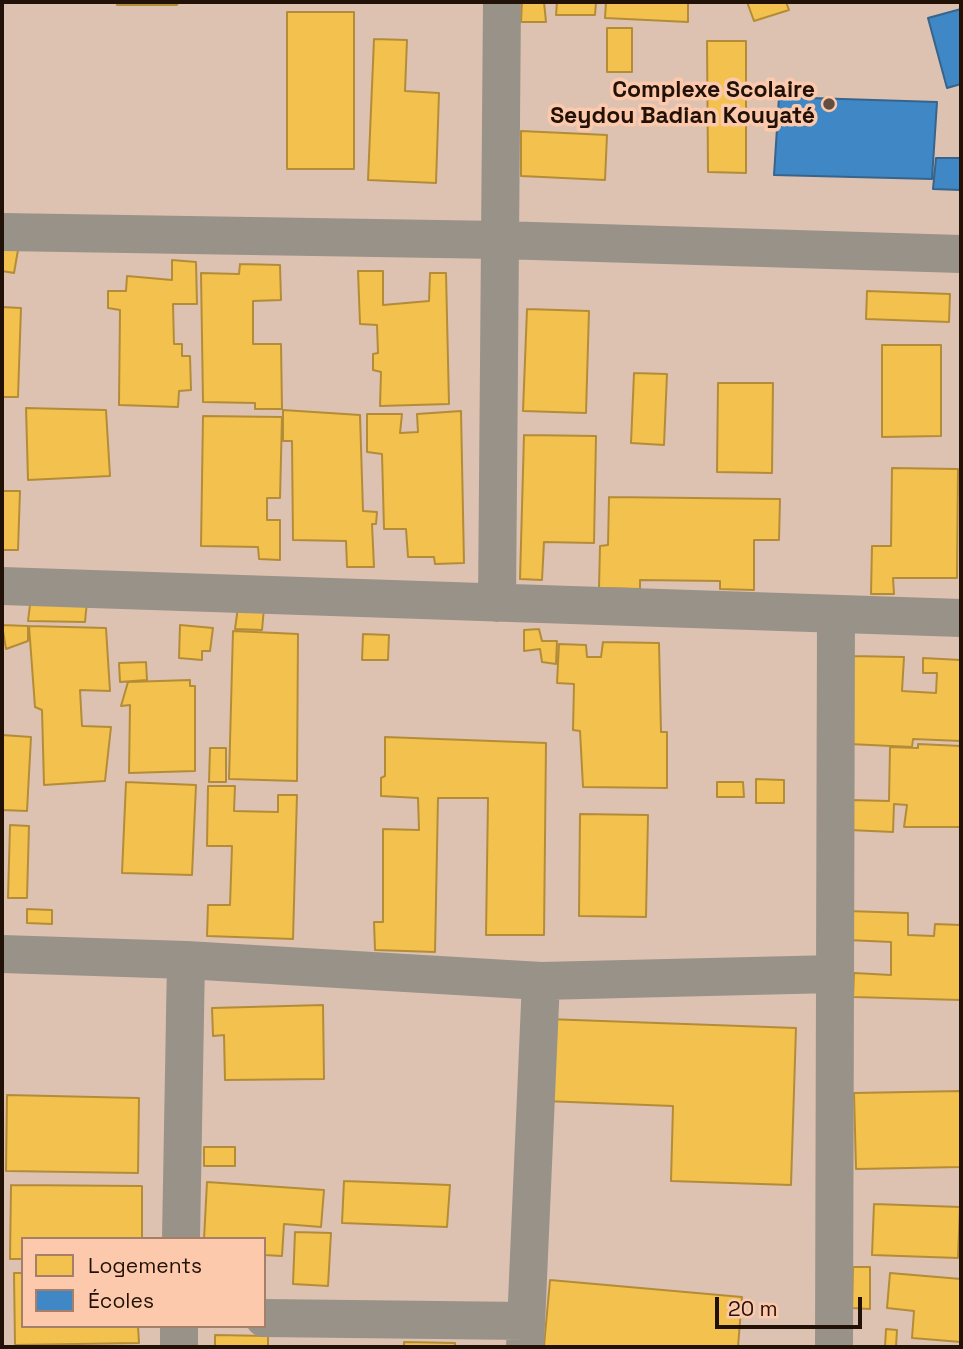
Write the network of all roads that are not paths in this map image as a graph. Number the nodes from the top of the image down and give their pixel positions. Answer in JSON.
{"nodes":[{"id":1,"x":502,"y":2,"type":"edge"},
{"id":2,"x":2,"y":232,"type":"edge"},
{"id":3,"x":500,"y":240,"type":"junction"},
{"id":4,"x":961,"y":254,"type":"edge"},
{"id":5,"x":2,"y":586,"type":"edge"},
{"id":6,"x":497,"y":603,"type":"junction"},
{"id":7,"x":836,"y":614,"type":"junction"},
{"id":8,"x":961,"y":618,"type":"edge"},
{"id":9,"x":2,"y":954,"type":"edge"},
{"id":10,"x":186,"y":961,"type":"junction"},
{"id":11,"x":835,"y":974,"type":"junction"},
{"id":12,"x":541,"y":981,"type":"junction"},
{"id":13,"x":181,"y":1237,"type":"edge"},
{"id":14,"x":266,"y":1318,"type":"edge"},
{"id":15,"x":179,"y":1328,"type":"edge"},
{"id":16,"x":526,"y":1334,"type":"edge"},
{"id":17,"x":179,"y":1347,"type":"edge"},
{"id":18,"x":834,"y":1347,"type":"edge"}],
"edges":[{"from":1,"to":3,"type":"street"},
{"from":2,"to":3,"type":"street"},
{"from":3,"to":4,"type":"street"},
{"from":3,"to":6,"type":"street"},
{"from":5,"to":6,"type":"street"},
{"from":6,"to":7,"type":"street"},
{"from":7,"to":8,"type":"street"},
{"from":7,"to":11,"type":"street"},
{"from":9,"to":10,"type":"street"},
{"from":10,"to":12,"type":"street"},
{"from":10,"to":13,"type":"street"},
{"from":11,"to":12,"type":"street"},
{"from":11,"to":18,"type":"street"},
{"from":12,"to":16,"type":"street"},
{"from":14,"to":16,"type":"street"},
{"from":15,"to":17,"type":"street"}]}
